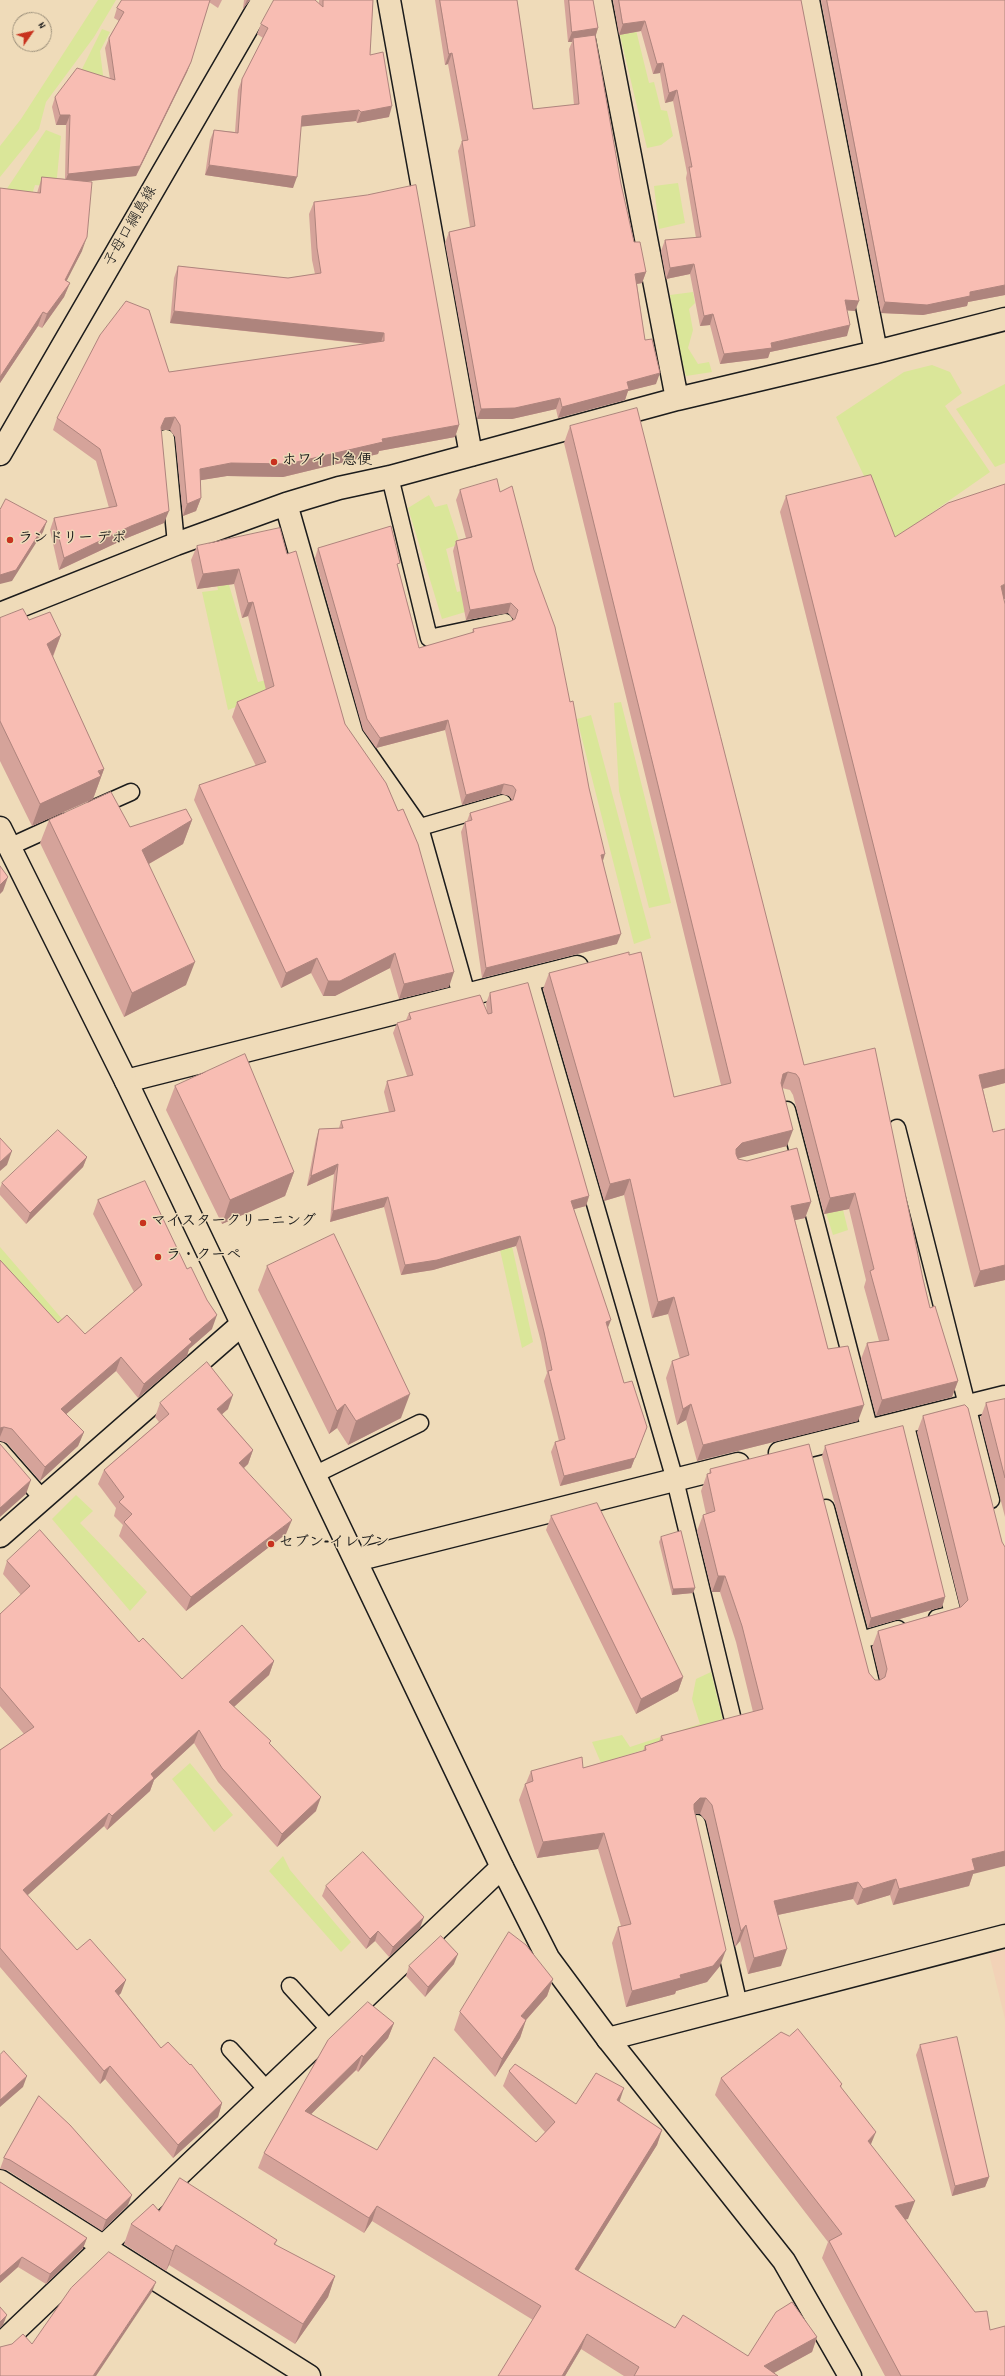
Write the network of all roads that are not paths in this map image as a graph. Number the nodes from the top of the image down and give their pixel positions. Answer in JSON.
{"nodes":[{"id":1,"x":263,"y":0,"type":"edge"},
{"id":2,"x":389,"y":0,"type":"edge"},
{"id":3,"x":600,"y":0,"type":"edge"},
{"id":4,"x":808,"y":0,"type":"edge"},
{"id":5,"x":1005,"y":319,"type":"edge"},
{"id":6,"x":876,"y":352,"type":"junction"},
{"id":7,"x":677,"y":399,"type":"junction"},
{"id":8,"x":166,"y":438,"type":"edge"},
{"id":9,"x":0,"y":454,"type":"edge"},
{"id":10,"x":471,"y":455,"type":"junction"},
{"id":11,"x":390,"y":477,"type":"junction"},
{"id":12,"x":286,"y":504,"type":"junction"},
{"id":13,"x":176,"y":544,"type":"junction"},
{"id":14,"x":0,"y":614,"type":"edge"},
{"id":15,"x":505,"y":622,"type":"edge"},
{"id":16,"x":131,"y":792,"type":"dead end"},
{"id":17,"x":503,"y":803,"type":"edge"},
{"id":18,"x":417,"y":828,"type":"junction"},
{"id":19,"x":5,"y":838,"type":"edge"},
{"id":20,"x":599,"y":962,"type":"edge"},
{"id":21,"x":530,"y":979,"type":"junction"},
{"id":22,"x":464,"y":995,"type":"junction"},
{"id":23,"x":126,"y":1081,"type":"junction"},
{"id":24,"x":784,"y":1097,"type":"edge"},
{"id":25,"x":897,"y":1128,"type":"dead end"},
{"id":26,"x":241,"y":1325,"type":"junction"},
{"id":27,"x":1005,"y":1397,"type":"edge"},
{"id":28,"x":968,"y":1406,"type":"junction"},
{"id":29,"x":905,"y":1422,"type":"junction"},
{"id":30,"x":420,"y":1423,"type":"dead end"},
{"id":31,"x":870,"y":1430,"type":"junction"},
{"id":32,"x":0,"y":1450,"type":"edge"},
{"id":33,"x":314,"y":1475,"type":"junction"},
{"id":34,"x":675,"y":1480,"type":"junction"},
{"id":35,"x":821,"y":1491,"type":"edge"},
{"id":36,"x":43,"y":1499,"type":"junction"},
{"id":37,"x":996,"y":1518,"type":"edge"},
{"id":38,"x":0,"y":1536,"type":"edge"},
{"id":39,"x":356,"y":1560,"type":"junction"},
{"id":40,"x":861,"y":1640,"type":"junction"},
{"id":41,"x":872,"y":1687,"type":"edge"},
{"id":42,"x":732,"y":1716,"type":"edge"},
{"id":43,"x":697,"y":1823,"type":"edge"},
{"id":44,"x":502,"y":1867,"type":"junction"},
{"id":45,"x":1005,"y":1936,"type":"edge"},
{"id":46,"x":290,"y":1986,"type":"dead end"},
{"id":47,"x":739,"y":2005,"type":"junction"},
{"id":48,"x":331,"y":2030,"type":"junction"},
{"id":49,"x":608,"y":2039,"type":"junction"},
{"id":50,"x":230,"y":2049,"type":"dead end"},
{"id":51,"x":268,"y":2091,"type":"junction"},
{"id":52,"x":0,"y":2181,"type":"edge"},
{"id":53,"x":104,"y":2247,"type":"junction"},
{"id":54,"x":0,"y":2345,"type":"edge"},
{"id":55,"x":309,"y":2376,"type":"edge"},
{"id":56,"x":850,"y":2376,"type":"edge"}],
"edges":[{"from":1,"to":9,"type":"street","name":"子母口綱島線"},
{"from":2,"to":10,"type":"street"},
{"from":3,"to":7,"type":"street"},
{"from":4,"to":6,"type":"street"},
{"from":5,"to":6,"type":"street"},
{"from":6,"to":7,"type":"street"},
{"from":7,"to":10,"type":"street"},
{"from":8,"to":13,"type":"lane"},
{"from":10,"to":11,"type":"street"},
{"from":11,"to":12,"type":"street"},
{"from":11,"to":15,"type":"lane"},
{"from":12,"to":13,"type":"street"},
{"from":12,"to":18,"type":"street"},
{"from":13,"to":14,"type":"street"},
{"from":16,"to":19,"type":"lane"},
{"from":17,"to":18,"type":"lane"},
{"from":18,"to":22,"type":"street"},
{"from":19,"to":23,"type":"street"},
{"from":20,"to":21,"type":"street"},
{"from":21,"to":22,"type":"street"},
{"from":21,"to":34,"type":"lane"},
{"from":22,"to":23,"type":"street"},
{"from":23,"to":26,"type":"street"},
{"from":24,"to":31,"type":"lane"},
{"from":25,"to":28,"type":"lane"},
{"from":26,"to":33,"type":"street"},
{"from":26,"to":36,"type":"street"},
{"from":27,"to":28,"type":"street"},
{"from":28,"to":29,"type":"street"},
{"from":28,"to":37,"type":"lane"},
{"from":29,"to":31,"type":"street"},
{"from":29,"to":40,"type":"lane"},
{"from":30,"to":33,"type":"lane"},
{"from":31,"to":34,"type":"street"},
{"from":32,"to":36,"type":"lane"},
{"from":33,"to":39,"type":"street"},
{"from":34,"to":39,"type":"street"},
{"from":34,"to":42,"type":"lane"},
{"from":35,"to":40,"type":"lane"},
{"from":36,"to":38,"type":"street"},
{"from":39,"to":44,"type":"street"},
{"from":40,"to":41,"type":"lane"},
{"from":43,"to":47,"type":"lane"},
{"from":44,"to":48,"type":"street"},
{"from":44,"to":49,"type":"street"},
{"from":45,"to":47,"type":"street"},
{"from":46,"to":48,"type":"lane"},
{"from":47,"to":49,"type":"street"},
{"from":48,"to":51,"type":"street"},
{"from":49,"to":56,"type":"street"},
{"from":50,"to":51,"type":"lane"},
{"from":51,"to":53,"type":"street"},
{"from":52,"to":53,"type":"street"},
{"from":53,"to":54,"type":"street"},
{"from":53,"to":55,"type":"street"}]}
